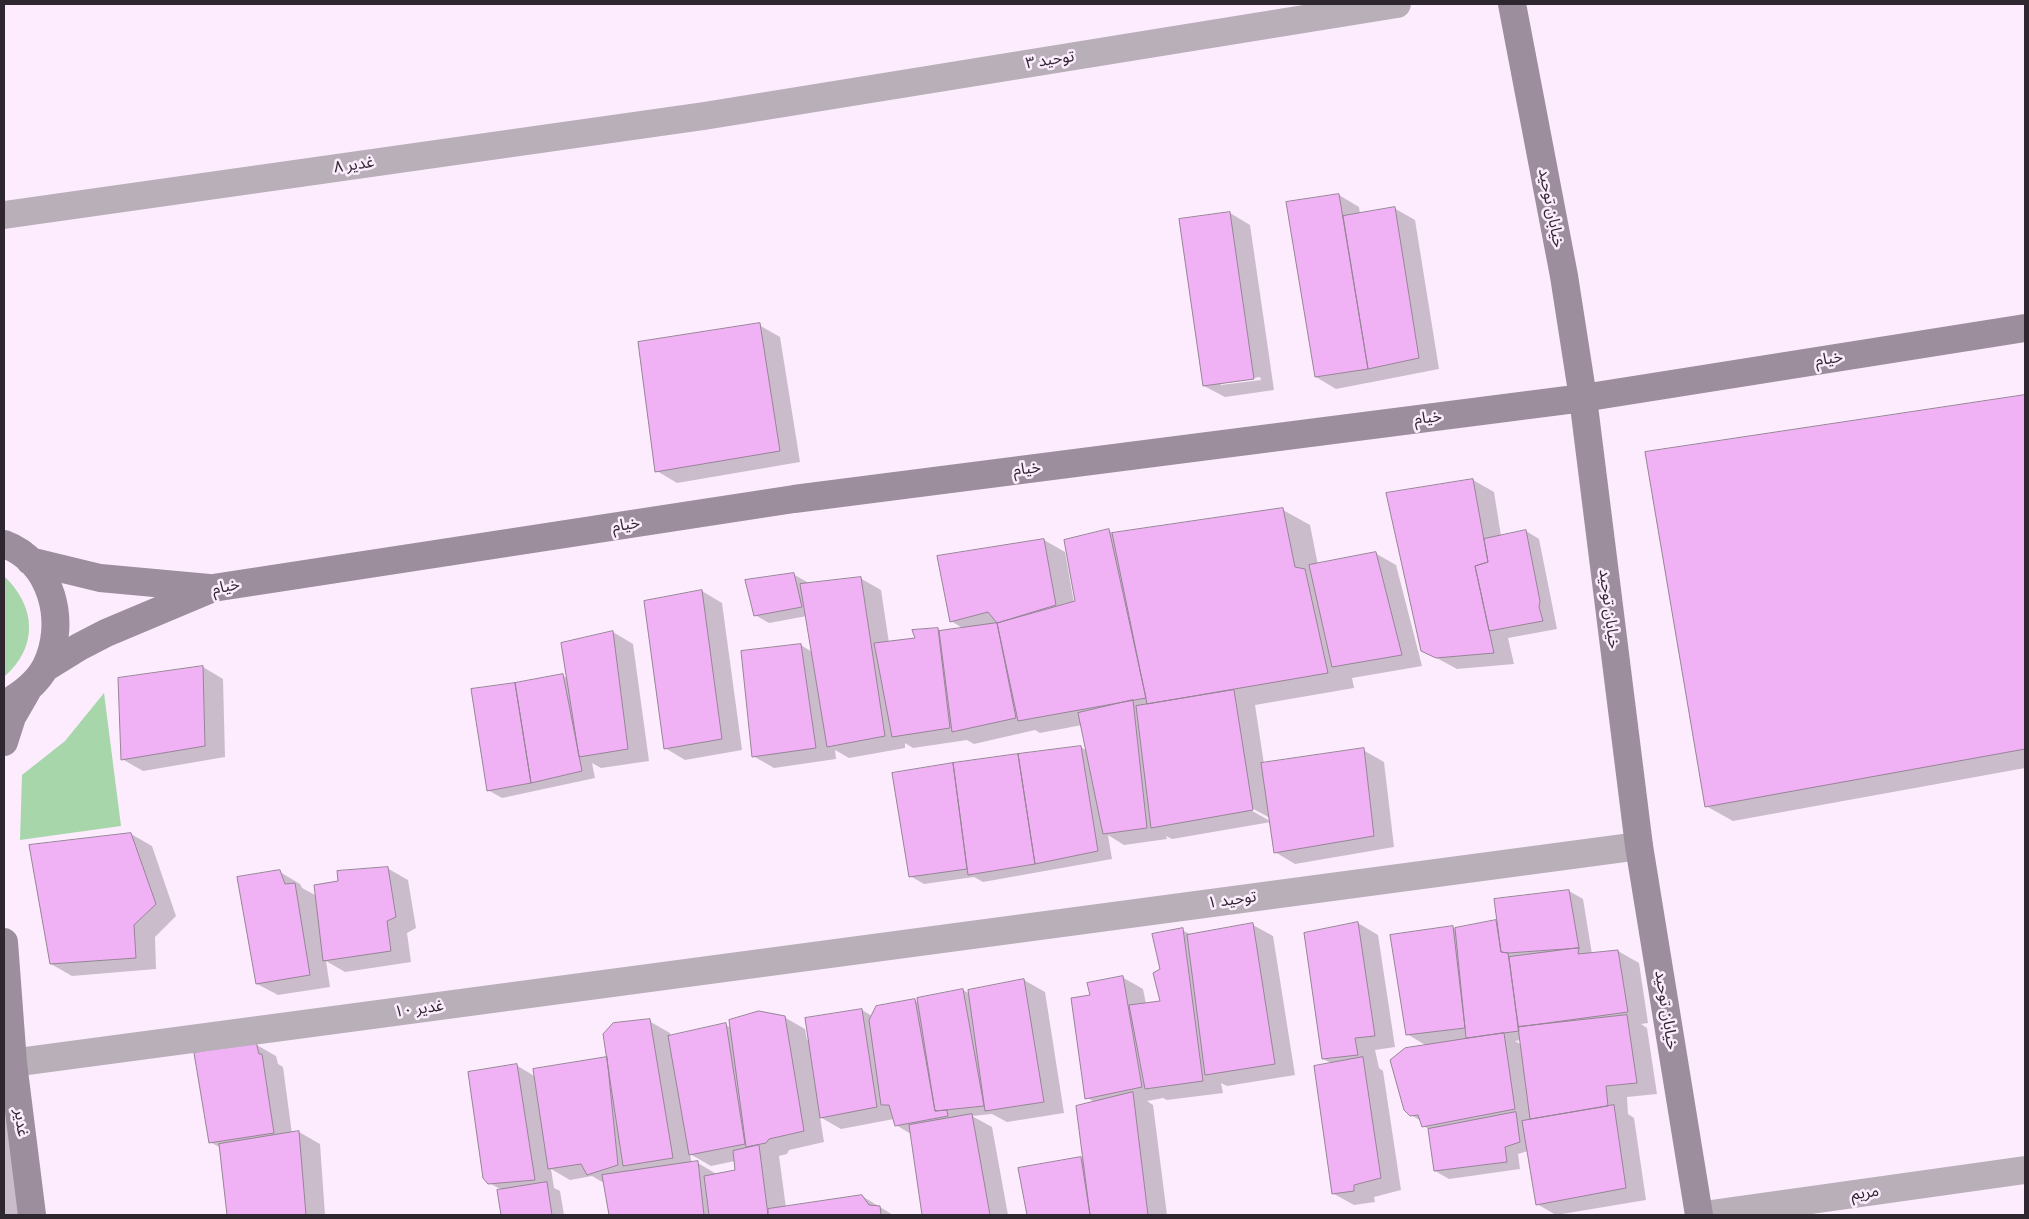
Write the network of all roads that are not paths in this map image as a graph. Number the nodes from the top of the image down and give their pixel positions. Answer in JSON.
{"nodes":[{"id":1,"x":1396,"y":4,"type":"edge"},
{"id":2,"x":1512,"y":4,"type":"edge"},
{"id":3,"x":704,"y":116,"type":"joint"},
{"id":4,"x":4,"y":215,"type":"edge"},
{"id":5,"x":2025,"y":328,"type":"edge"},
{"id":6,"x":1582,"y":398,"type":"junction"},
{"id":7,"x":4,"y":544,"type":"edge"},
{"id":8,"x":30,"y":561,"type":"junction"},
{"id":9,"x":213,"y":588,"type":"junction"},
{"id":10,"x":45,"y":668,"type":"junction"},
{"id":11,"x":27,"y":690,"type":"junction"},
{"id":12,"x":4,"y":705,"type":"edge"},
{"id":13,"x":4,"y":742,"type":"edge"},
{"id":14,"x":1639,"y":846,"type":"junction"},
{"id":15,"x":4,"y":942,"type":"edge"},
{"id":16,"x":826,"y":954,"type":"joint"},
{"id":17,"x":8,"y":1063,"type":"edge"},
{"id":18,"x":2025,"y":1170,"type":"edge"},
{"id":19,"x":32,"y":1215,"type":"edge"},
{"id":20,"x":1699,"y":1215,"type":"edge"},
{"id":21,"x":1704,"y":1215,"type":"edge"}],
"edges":[{"from":1,"to":3,"type":"street","name":"توحید ۳"},
{"from":2,"to":6,"type":"main road","name":"خیابان توحید"},
{"from":3,"to":4,"type":"street","name":"غدیر ۸"},
{"from":5,"to":6,"type":"main road","name":"خیام"},
{"from":6,"to":9,"type":"main road","name":"خیام"},
{"from":6,"to":14,"type":"main road","name":"خیابان توحید"},
{"from":7,"to":8,"type":"main road"},
{"from":8,"to":9,"type":"main road"},
{"from":8,"to":10,"type":"main road"},
{"from":9,"to":10,"type":"main road","name":"خیام"},
{"from":10,"to":11,"type":"main road"},
{"from":11,"to":12,"type":"main road"},
{"from":11,"to":13,"type":"main road"},
{"from":14,"to":16,"type":"street","name":"توحید ۱"},
{"from":14,"to":20,"type":"main road","name":"خیابان توحید"},
{"from":15,"to":17,"type":"main road","name":"غدیر"},
{"from":16,"to":17,"type":"street","name":"غدیر ۱۰"},
{"from":17,"to":19,"type":"main road","name":"غدیر"},
{"from":18,"to":21,"type":"street","name":"مریم"}]}
